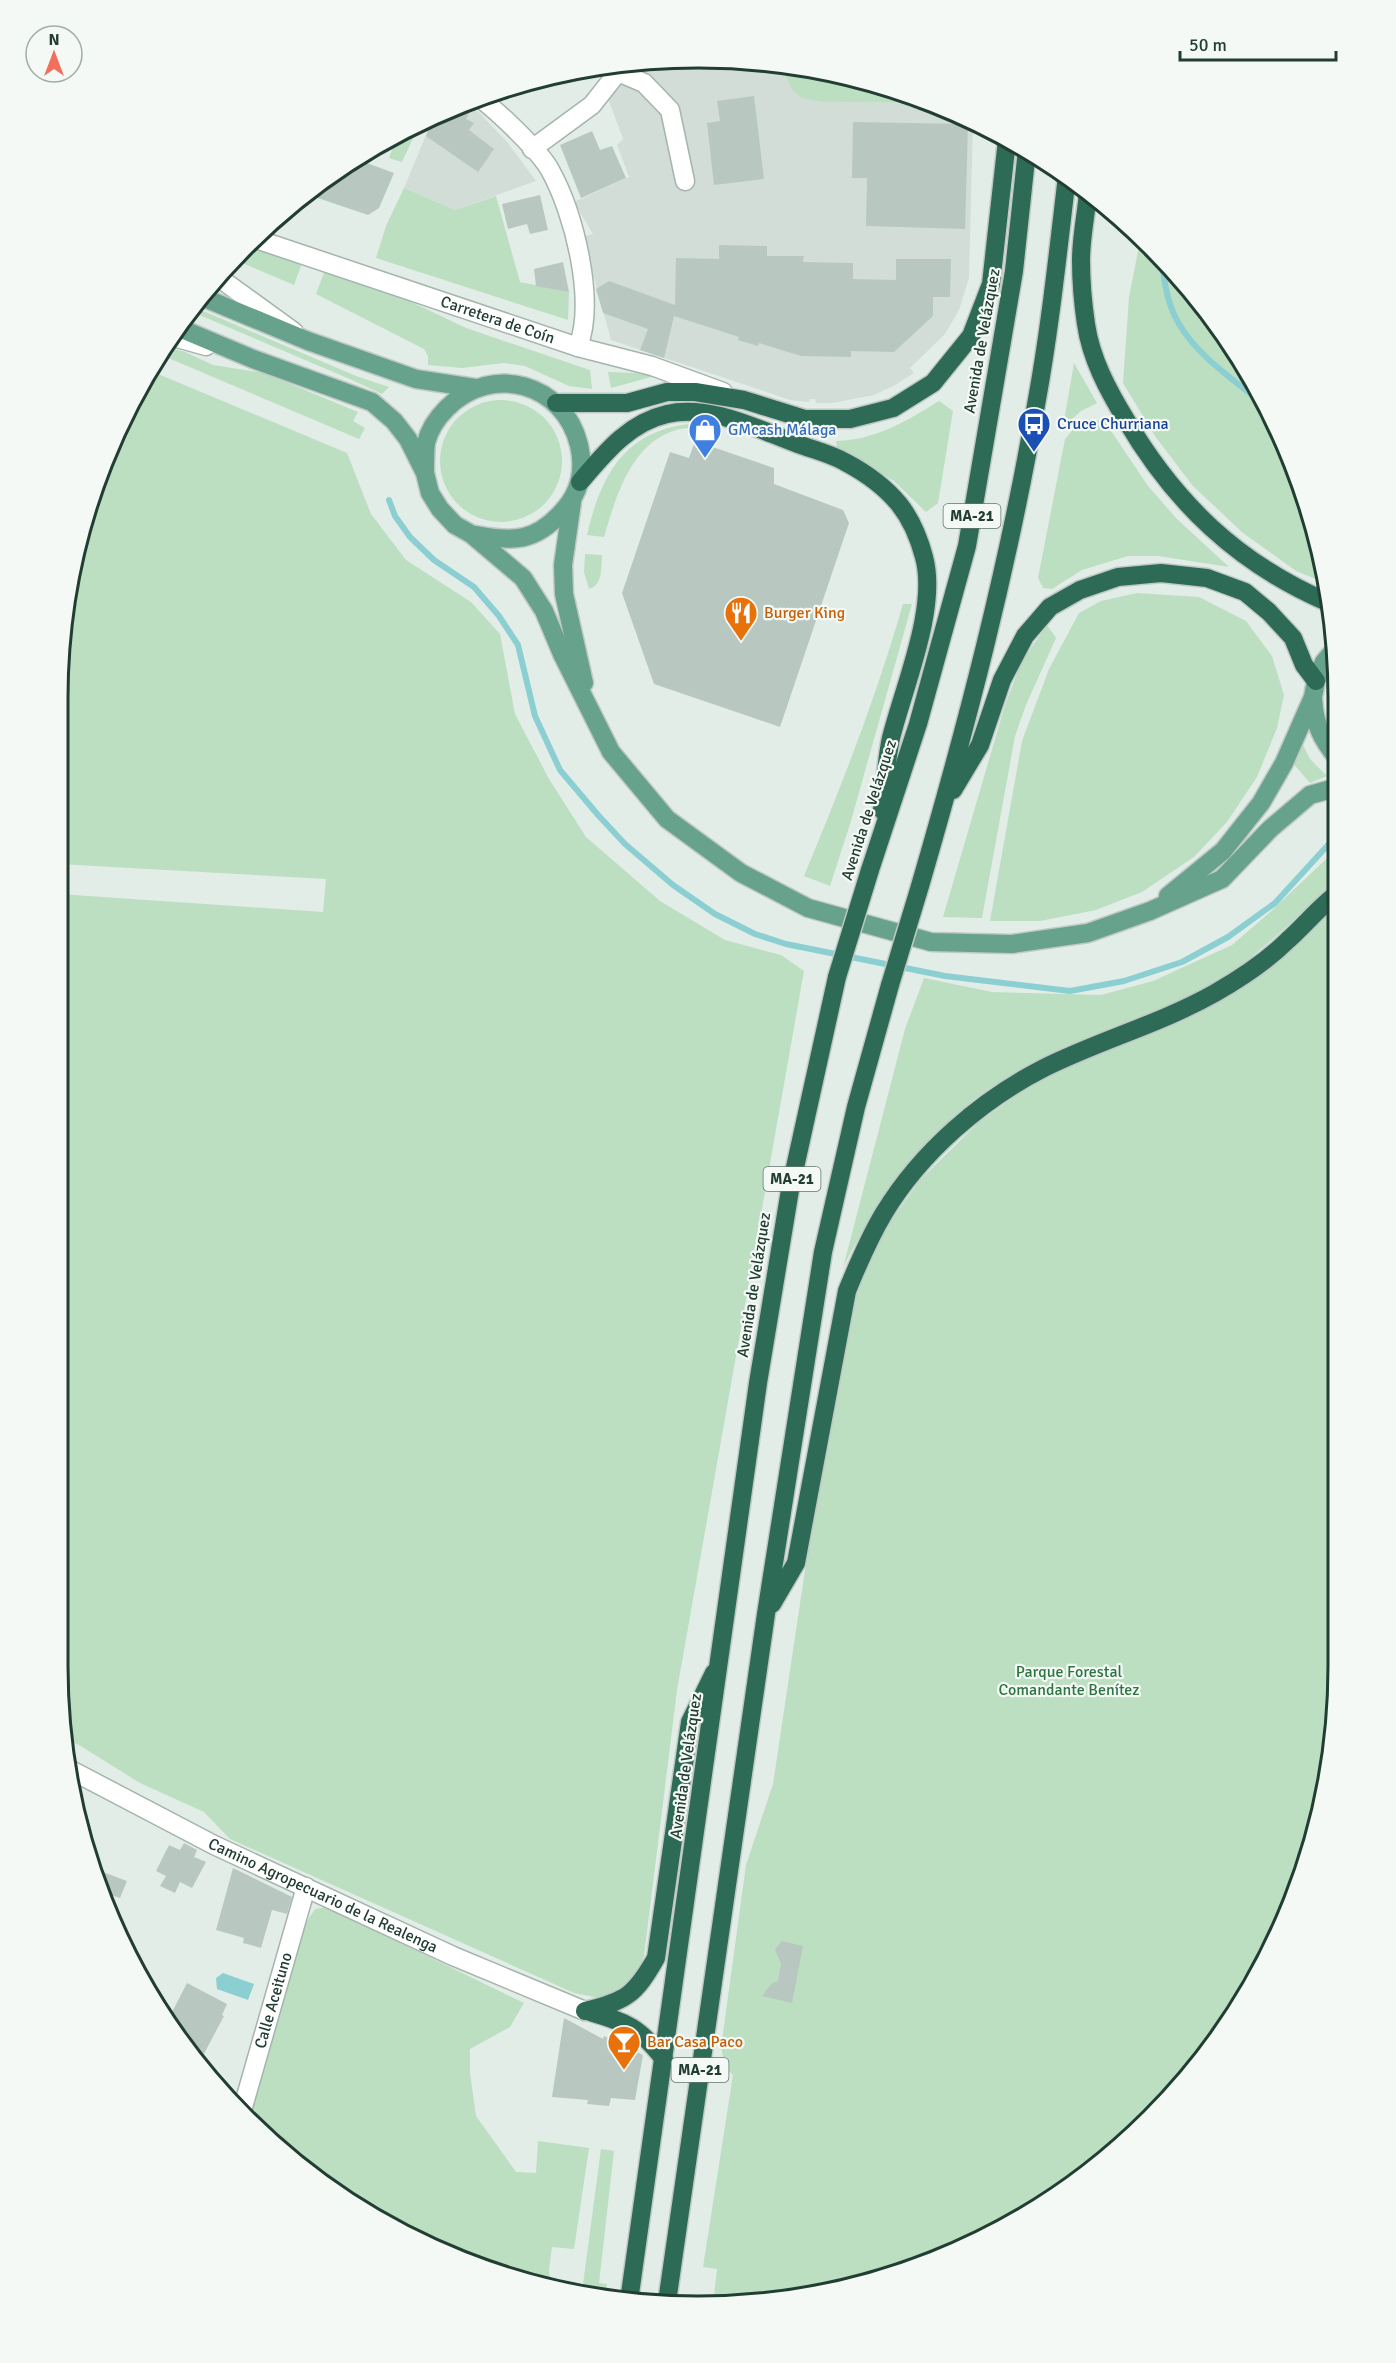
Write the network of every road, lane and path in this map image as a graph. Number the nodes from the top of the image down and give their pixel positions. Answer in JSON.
{"nodes":[{"id":1,"x":625,"y":72,"type":"edge"},
{"id":2,"x":614,"y":73,"type":"edge"},
{"id":3,"x":487,"y":104,"type":"edge"},
{"id":4,"x":1006,"y":148,"type":"edge"},
{"id":5,"x":532,"y":149,"type":"junction"},
{"id":6,"x":1026,"y":160,"type":"edge"},
{"id":7,"x":685,"y":181,"type":"dead end"},
{"id":8,"x":1066,"y":187,"type":"edge"},
{"id":9,"x":1087,"y":202,"type":"edge"},
{"id":10,"x":263,"y":241,"type":"edge"},
{"id":11,"x":224,"y":282,"type":"edge"},
{"id":12,"x":209,"y":300,"type":"edge"},
{"id":13,"x":186,"y":331,"type":"edge"},
{"id":14,"x":180,"y":339,"type":"edge"},
{"id":15,"x":308,"y":341,"type":"junction"},
{"id":16,"x":578,"y":347,"type":"junction"},
{"id":17,"x":253,"y":359,"type":"junction"},
{"id":18,"x":475,"y":388,"type":"junction"},
{"id":19,"x":744,"y":400,"type":"junction"},
{"id":20,"x":556,"y":404,"type":"junction"},
{"id":21,"x":424,"y":473,"type":"junction"},
{"id":22,"x":580,"y":482,"type":"junction"},
{"id":23,"x":572,"y":502,"type":"junction"},
{"id":24,"x":471,"y":534,"type":"junction"},
{"id":25,"x":1320,"y":598,"type":"edge"},
{"id":26,"x":1327,"y":658,"type":"edge"},
{"id":27,"x":1314,"y":689,"type":"junction"},
{"id":28,"x":589,"y":706,"type":"junction"},
{"id":29,"x":1328,"y":747,"type":"edge"},
{"id":30,"x":1328,"y":790,"type":"edge"},
{"id":31,"x":943,"y":807,"type":"junction"},
{"id":32,"x":873,"y":862,"type":"junction"},
{"id":33,"x":1328,"y":902,"type":"edge"},
{"id":34,"x":1150,"y":911,"type":"junction"},
{"id":35,"x":766,"y":1614,"type":"junction"},
{"id":36,"x":721,"y":1658,"type":"junction"},
{"id":37,"x":78,"y":1774,"type":"edge"},
{"id":38,"x":306,"y":1887,"type":"junction"},
{"id":39,"x":585,"y":2011,"type":"junction"},
{"id":40,"x":664,"y":2059,"type":"junction"},
{"id":41,"x":244,"y":2103,"type":"edge"},
{"id":42,"x":630,"y":2291,"type":"edge"},
{"id":43,"x":668,"y":2295,"type":"edge"}],
"edges":[{"from":1,"to":7,"type":"street"},
{"from":2,"to":5,"type":"street"},
{"from":3,"to":5,"type":"street"},
{"from":4,"to":19,"type":"highway"},
{"from":5,"to":16,"type":"street"},
{"from":6,"to":32,"type":"highway","name":"Avenida de Velázquez","number":"MA-21"},
{"from":8,"to":31,"type":"highway","number":"MA-21"},
{"from":9,"to":25,"type":"highway"},
{"from":10,"to":16,"type":"street","name":"Carretera de Coín"},
{"from":11,"to":15,"type":"street"},
{"from":12,"to":15,"type":"main road"},
{"from":13,"to":17,"type":"main road"},
{"from":14,"to":17,"type":"street"},
{"from":15,"to":18,"type":"main road"},
{"from":16,"to":19,"type":"street","name":"Carretera de Coín"},
{"from":17,"to":21,"type":"main road"},
{"from":18,"to":20,"type":"main road"},
{"from":18,"to":21,"type":"main road"},
{"from":19,"to":20,"type":"highway"},
{"from":20,"to":22,"type":"main road"},
{"from":21,"to":24,"type":"main road"},
{"from":22,"to":23,"type":"main road"},
{"from":22,"to":32,"type":"highway"},
{"from":23,"to":24,"type":"main road"},
{"from":23,"to":28,"type":"main road"},
{"from":24,"to":28,"type":"main road"},
{"from":26,"to":27,"type":"main road"},
{"from":27,"to":29,"type":"main road"},
{"from":27,"to":31,"type":"highway"},
{"from":27,"to":34,"type":"main road"},
{"from":28,"to":34,"type":"main road"},
{"from":30,"to":34,"type":"main road"},
{"from":31,"to":35,"type":"highway","number":"MA-21","bridge":true},
{"from":32,"to":36,"type":"highway","name":"Avenida de Velázquez","number":"MA-21","bridge":true},
{"from":33,"to":35,"type":"highway"},
{"from":35,"to":43,"type":"highway","number":"MA-21"},
{"from":36,"to":39,"type":"highway"},
{"from":36,"to":40,"type":"highway","name":"Avenida de Velázquez","number":"MA-21"},
{"from":37,"to":38,"type":"street","name":"Camino Agropecuario de la Realenga"},
{"from":38,"to":39,"type":"street","name":"Camino Agropecuario de la Realenga"},
{"from":38,"to":41,"type":"street","name":"Calle Aceituno"},
{"from":39,"to":40,"type":"highway"},
{"from":40,"to":42,"type":"highway","name":"Avenida de Velázquez","number":"MA-21"}]}
